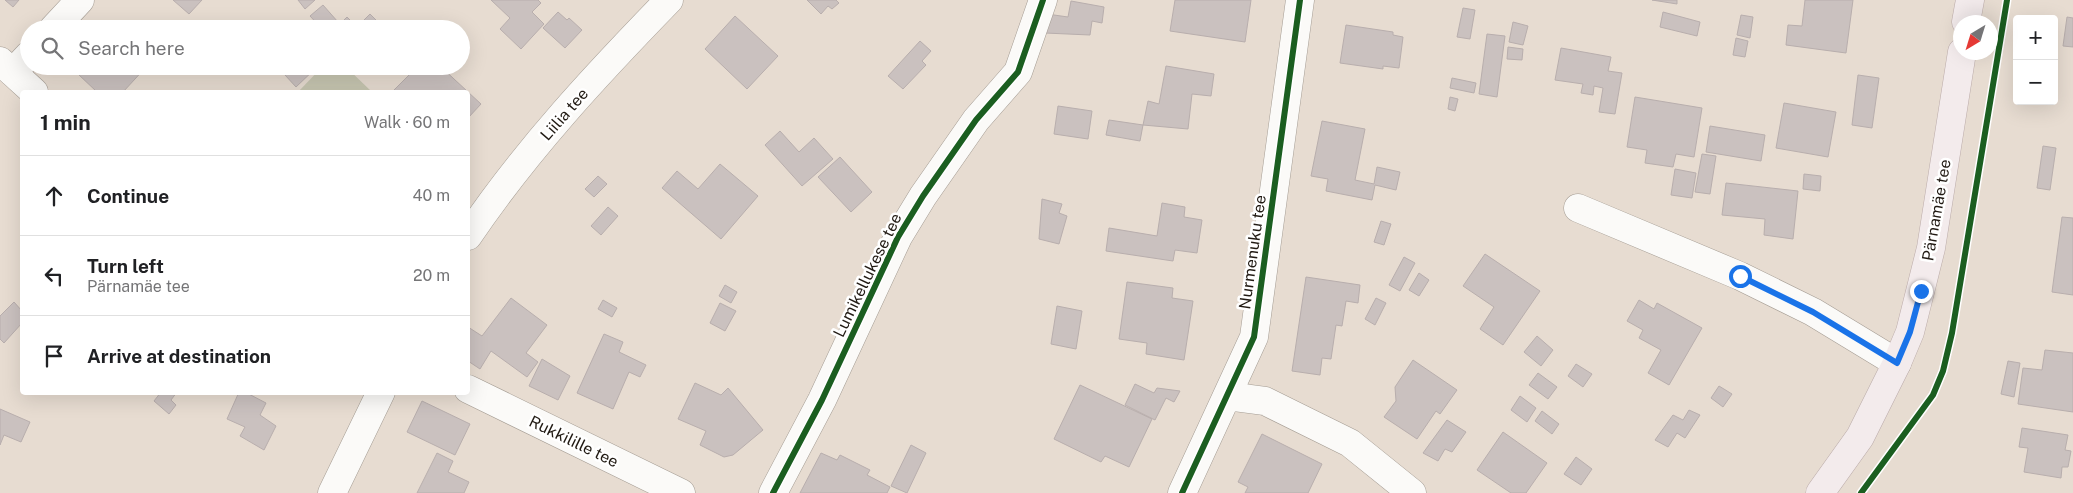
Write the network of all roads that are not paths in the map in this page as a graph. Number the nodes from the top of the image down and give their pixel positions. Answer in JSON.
{"nodes":[{"id":1,"x":80,"y":0,"type":"edge"},
{"id":2,"x":669,"y":0,"type":"edge"},
{"id":3,"x":1042,"y":0,"type":"edge"},
{"id":4,"x":1300,"y":0,"type":"edge"},
{"id":5,"x":1970,"y":0,"type":"edge"},
{"id":6,"x":1967,"y":15,"type":"edge"},
{"id":7,"x":61,"y":20,"type":"edge"},
{"id":8,"x":1961,"y":60,"type":"edge"},
{"id":9,"x":22,"y":75,"type":"edge"},
{"id":10,"x":33,"y":90,"type":"edge"},
{"id":11,"x":1578,"y":208,"type":"dead end"},
{"id":12,"x":470,"y":233,"type":"edge"},
{"id":13,"x":1897,"y":363,"type":"junction"},
{"id":14,"x":470,"y":390,"type":"edge"},
{"id":15,"x":380,"y":395,"type":"edge"},
{"id":16,"x":1227,"y":396,"type":"junction"},
{"id":17,"x":332,"y":493,"type":"edge"},
{"id":18,"x":680,"y":493,"type":"edge"},
{"id":19,"x":773,"y":493,"type":"edge"},
{"id":20,"x":1182,"y":493,"type":"edge"},
{"id":21,"x":1412,"y":493,"type":"edge"},
{"id":22,"x":1820,"y":493,"type":"edge"}],
"edges":[{"from":1,"to":7,"type":"street"},
{"from":2,"to":12,"type":"street","name":"Liilia tee"},
{"from":3,"to":19,"type":"street","name":"Lumikellukese tee"},
{"from":4,"to":16,"type":"street","name":"Nurmenuku tee"},
{"from":5,"to":6,"type":"main road"},
{"from":8,"to":13,"type":"main road","name":"Pärnamäe tee"},
{"from":9,"to":10,"type":"street"},
{"from":11,"to":13,"type":"street"},
{"from":13,"to":22,"type":"main road","name":"Pärnamäe tee"},
{"from":14,"to":18,"type":"street","name":"Rukkilille tee"},
{"from":15,"to":17,"type":"street"},
{"from":16,"to":20,"type":"street","name":"Nurmenuku tee"},
{"from":16,"to":21,"type":"street"}]}
